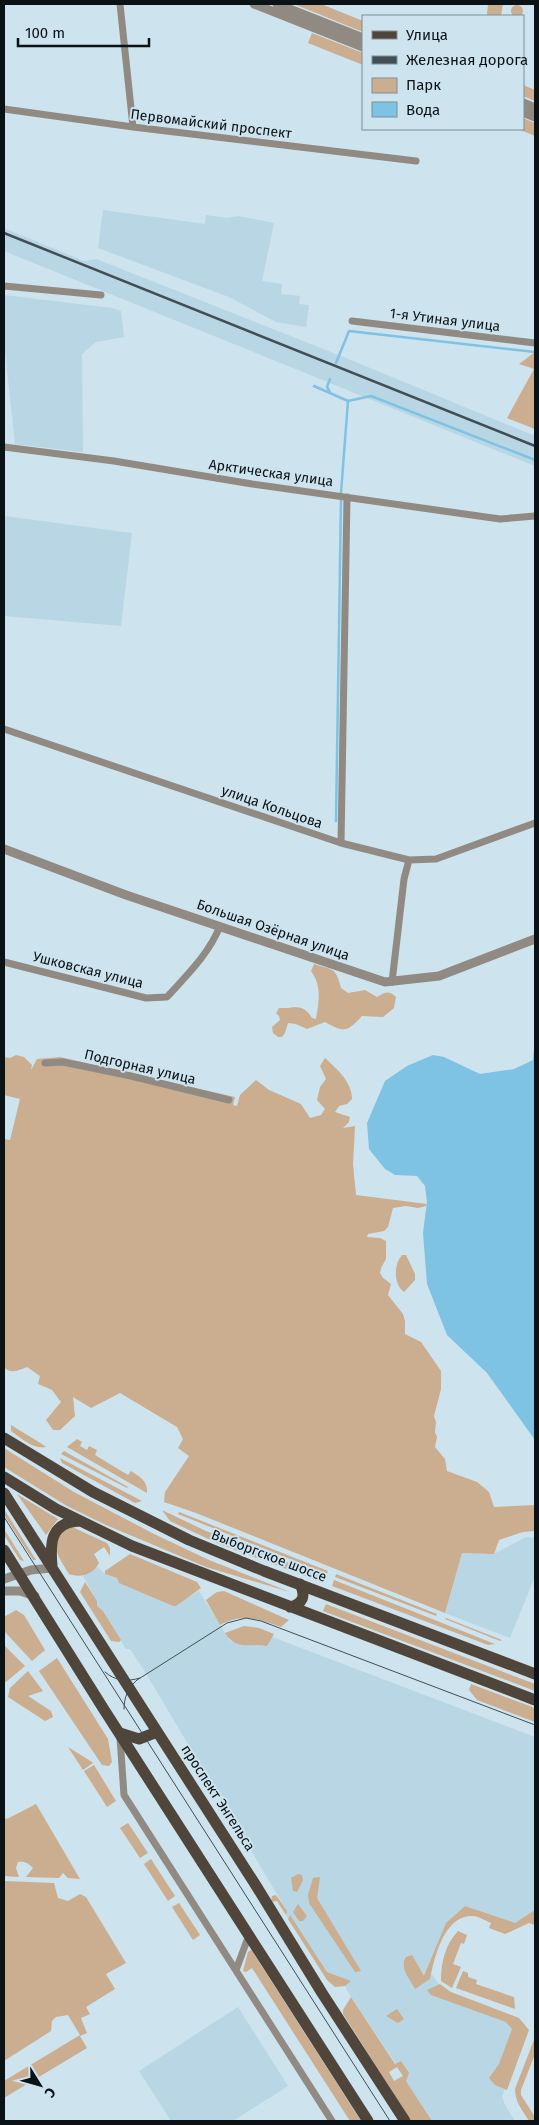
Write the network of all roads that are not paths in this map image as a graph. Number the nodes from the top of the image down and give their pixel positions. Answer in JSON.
{"nodes":[{"id":1,"x":120,"y":4,"type":"edge"},
{"id":2,"x":254,"y":4,"type":"edge"},
{"id":3,"x":278,"y":4,"type":"edge"},
{"id":4,"x":362,"y":38,"type":"edge"},
{"id":5,"x":362,"y":48,"type":"edge"},
{"id":6,"x":4,"y":108,"type":"edge"},
{"id":7,"x":133,"y":128,"type":"junction"},
{"id":8,"x":416,"y":161,"type":"dead end"},
{"id":9,"x":4,"y":286,"type":"edge"},
{"id":10,"x":101,"y":295,"type":"dead end"},
{"id":11,"x":352,"y":321,"type":"dead end"},
{"id":12,"x":535,"y":343,"type":"edge"},
{"id":13,"x":4,"y":447,"type":"edge"},
{"id":14,"x":347,"y":497,"type":"junction"},
{"id":15,"x":535,"y":516,"type":"edge"},
{"id":16,"x":4,"y":730,"type":"edge"},
{"id":17,"x":535,"y":823,"type":"edge"},
{"id":18,"x":341,"y":843,"type":"junction"},
{"id":19,"x":4,"y":850,"type":"edge"},
{"id":20,"x":409,"y":860,"type":"junction"},
{"id":21,"x":220,"y":926,"type":"junction"},
{"id":22,"x":535,"y":939,"type":"edge"},
{"id":23,"x":4,"y":962,"type":"edge"},
{"id":24,"x":392,"y":982,"type":"junction"},
{"id":25,"x":45,"y":1063,"type":"dead end"},
{"id":26,"x":229,"y":1100,"type":"dead end"},
{"id":27,"x":4,"y":1438,"type":"edge"},
{"id":28,"x":4,"y":1477,"type":"edge"},
{"id":29,"x":4,"y":1493,"type":"edge"},
{"id":30,"x":79,"y":1521,"type":"junction"},
{"id":31,"x":4,"y":1550,"type":"edge"},
{"id":32,"x":52,"y":1568,"type":"junction"},
{"id":33,"x":20,"y":1573,"type":"junction"},
{"id":34,"x":4,"y":1579,"type":"edge"},
{"id":35,"x":300,"y":1584,"type":"junction"},
{"id":36,"x":4,"y":1591,"type":"edge"},
{"id":37,"x":35,"y":1596,"type":"junction"},
{"id":38,"x":290,"y":1607,"type":"junction"},
{"id":39,"x":535,"y":1674,"type":"edge"},
{"id":40,"x":535,"y":1700,"type":"edge"},
{"id":41,"x":157,"y":1732,"type":"junction"},
{"id":42,"x":120,"y":1733,"type":"junction"},
{"id":43,"x":249,"y":1935,"type":"junction"},
{"id":44,"x":236,"y":1970,"type":"junction"},
{"id":45,"x":332,"y":2121,"type":"edge"},
{"id":46,"x":368,"y":2121,"type":"edge"},
{"id":47,"x":405,"y":2121,"type":"edge"}],
"edges":[{"from":1,"to":7,"type":"street"},
{"from":2,"to":5,"type":"street"},
{"from":3,"to":4,"type":"street"},
{"from":6,"to":7,"type":"street","name":"Первомайский проспект"},
{"from":7,"to":8,"type":"street","name":"Первомайский проспект"},
{"from":9,"to":10,"type":"street"},
{"from":11,"to":12,"type":"street","name":"1-я Утиная улица"},
{"from":13,"to":14,"type":"street","name":"Арктическая улица"},
{"from":14,"to":15,"type":"street","name":"Арктическая улица"},
{"from":14,"to":18,"type":"street"},
{"from":16,"to":18,"type":"street","name":"улица Кольцова"},
{"from":17,"to":20,"type":"street","name":"улица Кольцова"},
{"from":18,"to":20,"type":"street","name":"улица Кольцова"},
{"from":19,"to":21,"type":"street","name":"Большая Озёрная улица"},
{"from":20,"to":24,"type":"street"},
{"from":21,"to":23,"type":"street","name":"Ушковская улица"},
{"from":21,"to":24,"type":"street","name":"Большая Озёрная улица"},
{"from":22,"to":24,"type":"street","name":"Большая Озёрная улица"},
{"from":25,"to":26,"type":"street","name":"Подгорная улица"},
{"from":27,"to":35,"type":"main road","name":"Выборгское шоссе"},
{"from":28,"to":30,"type":"main road"},
{"from":29,"to":32,"type":"main road","name":"проспект Энгельса"},
{"from":30,"to":32,"type":"main road"},
{"from":30,"to":38,"type":"main road"},
{"from":31,"to":33,"type":"main road"},
{"from":32,"to":33,"type":"street"},
{"from":32,"to":41,"type":"main road","name":"проспект Энгельса"},
{"from":33,"to":34,"type":"street"},
{"from":33,"to":37,"type":"main road"},
{"from":35,"to":38,"type":"main road"},
{"from":35,"to":39,"type":"main road","name":"Выборгское шоссе"},
{"from":36,"to":37,"type":"street"},
{"from":37,"to":42,"type":"main road"},
{"from":38,"to":40,"type":"main road"},
{"from":41,"to":42,"type":"main road"},
{"from":41,"to":47,"type":"main road","name":"проспект Энгельса"},
{"from":42,"to":43,"type":"main road"},
{"from":42,"to":44,"type":"street"},
{"from":43,"to":44,"type":"street"},
{"from":43,"to":46,"type":"main road"},
{"from":44,"to":45,"type":"street"}]}
